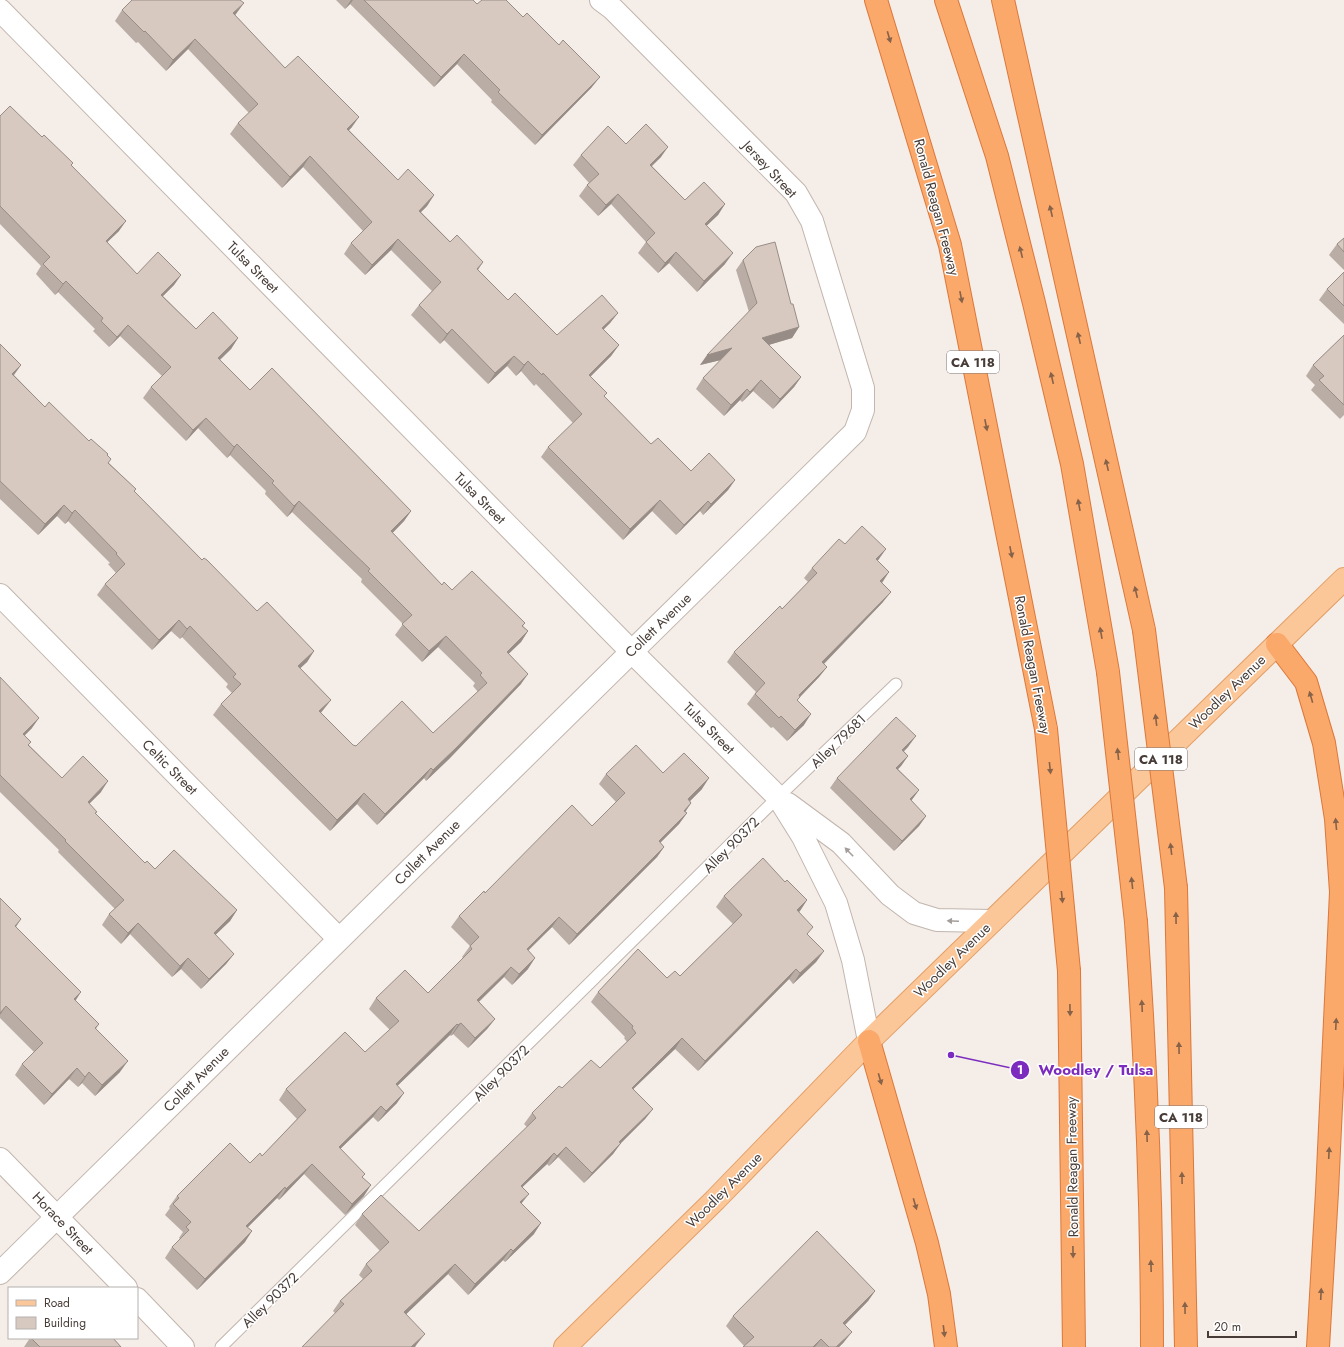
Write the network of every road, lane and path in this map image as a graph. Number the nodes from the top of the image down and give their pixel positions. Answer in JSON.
{"nodes":[{"id":1,"x":602,"y":0,"type":"edge"},
{"id":2,"x":876,"y":0,"type":"edge"},
{"id":3,"x":946,"y":0,"type":"edge"},
{"id":4,"x":1003,"y":0,"type":"edge"},
{"id":5,"x":0,"y":10,"type":"edge"},
{"id":6,"x":855,"y":432,"type":"joint"},
{"id":7,"x":1344,"y":579,"type":"edge"},
{"id":8,"x":0,"y":595,"type":"edge"},
{"id":9,"x":1277,"y":644,"type":"junction"},
{"id":10,"x":631,"y":651,"type":"junction"},
{"id":11,"x":896,"y":684,"type":"dead end"},
{"id":12,"x":778,"y":797,"type":"junction"},
{"id":13,"x":992,"y":921,"type":"junction"},
{"id":14,"x":339,"y":939,"type":"junction"},
{"id":15,"x":869,"y":1042,"type":"junction"},
{"id":16,"x":0,"y":1159,"type":"edge"},
{"id":17,"x":57,"y":1217,"type":"junction"},
{"id":18,"x":0,"y":1273,"type":"edge"},
{"id":19,"x":125,"y":1287,"type":"edge"},
{"id":20,"x":138,"y":1300,"type":"edge"},
{"id":21,"x":183,"y":1347,"type":"edge"},
{"id":22,"x":221,"y":1347,"type":"edge"},
{"id":23,"x":565,"y":1347,"type":"edge"},
{"id":24,"x":946,"y":1347,"type":"edge"},
{"id":25,"x":1074,"y":1347,"type":"edge"},
{"id":26,"x":1152,"y":1347,"type":"edge"},
{"id":27,"x":1186,"y":1347,"type":"edge"},
{"id":28,"x":1318,"y":1347,"type":"edge"}],
"edges":[{"from":1,"to":6,"type":"street","name":"Jersey Street"},
{"from":2,"to":25,"type":"highway","name":"Ronald Reagan Freeway","number":"CA 118","one_way":true,"bridge":true},
{"from":26,"to":3,"type":"highway","number":"CA 118","one_way":true,"bridge":true},
{"from":27,"to":4,"type":"highway","number":"CA 118","one_way":true,"bridge":true},
{"from":5,"to":10,"type":"street","name":"Tulsa Street"},
{"from":6,"to":10,"type":"street","name":"Collett Avenue"},
{"from":7,"to":9,"type":"main road","name":"Woodley Avenue"},
{"from":8,"to":14,"type":"street","name":"Celtic Street"},
{"from":9,"to":13,"type":"main road","name":"Woodley Avenue"},
{"from":28,"to":9,"type":"highway","one_way":true},
{"from":10,"to":12,"type":"street","name":"Tulsa Street"},
{"from":10,"to":14,"type":"street","name":"Collett Avenue"},
{"from":11,"to":12,"type":"lane","name":"Alley 79681"},
{"from":13,"to":12,"type":"street","one_way":true},
{"from":12,"to":15,"type":"street","name":"Tulsa Street"},
{"from":12,"to":22,"type":"lane","name":"Alley 90372"},
{"from":13,"to":15,"type":"main road","name":"Woodley Avenue"},
{"from":14,"to":17,"type":"street","name":"Collett Avenue"},
{"from":15,"to":23,"type":"main road","name":"Woodley Avenue"},
{"from":15,"to":24,"type":"highway","one_way":true},
{"from":16,"to":17,"type":"street","name":"Horace Street"},
{"from":17,"to":18,"type":"street","name":"Collett Avenue"},
{"from":17,"to":19,"type":"street","name":"Horace Street"},
{"from":20,"to":21,"type":"street"}]}
